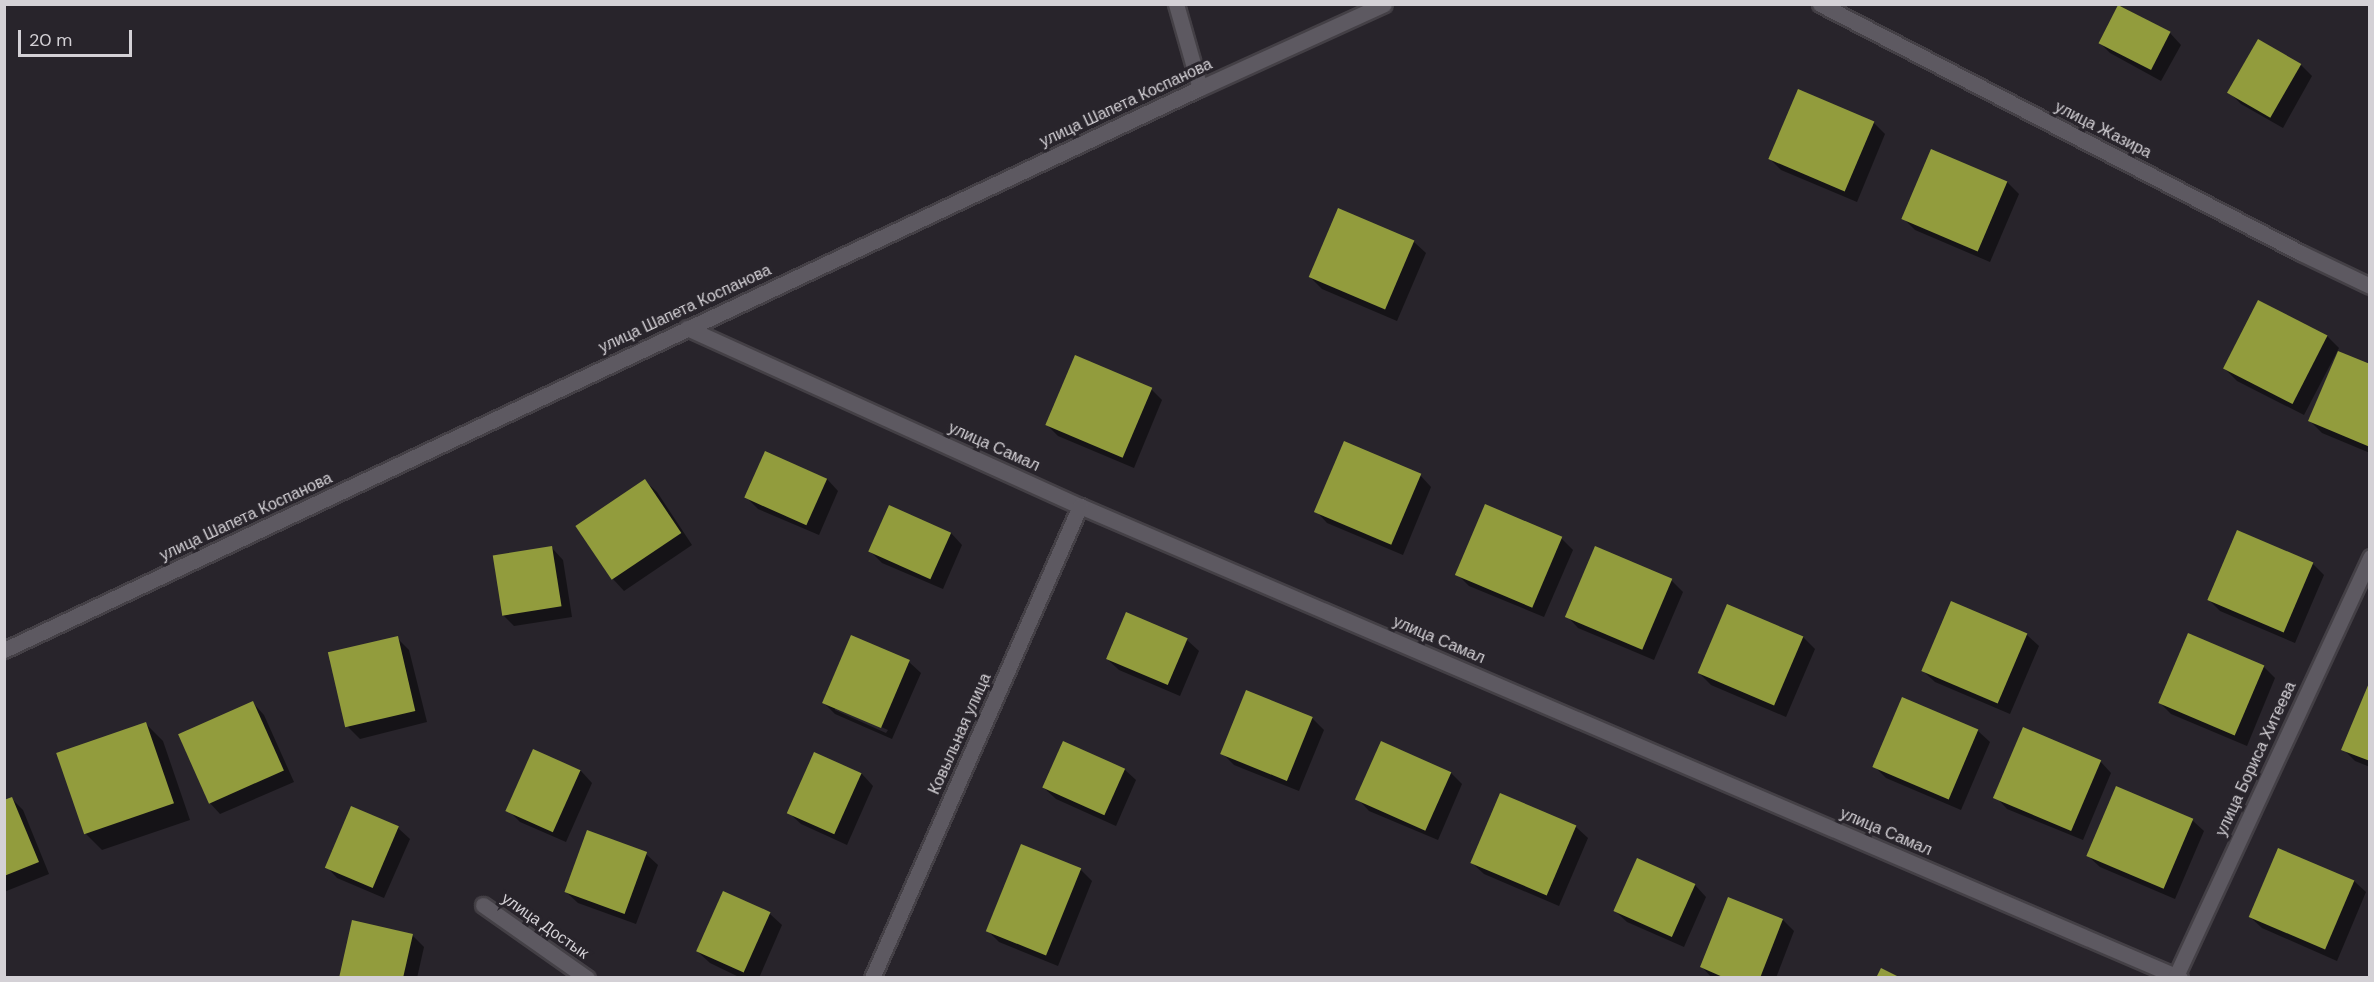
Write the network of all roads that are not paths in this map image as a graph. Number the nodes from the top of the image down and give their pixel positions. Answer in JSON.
{"nodes":[{"id":1,"x":1176,"y":4,"type":"edge"},
{"id":2,"x":1384,"y":4,"type":"edge"},
{"id":3,"x":1820,"y":4,"type":"edge"},
{"id":4,"x":1200,"y":88,"type":"junction"},
{"id":5,"x":2370,"y":285,"type":"edge"},
{"id":6,"x":687,"y":328,"type":"junction"},
{"id":7,"x":1080,"y":506,"type":"junction"},
{"id":8,"x":2370,"y":557,"type":"edge"},
{"id":9,"x":4,"y":650,"type":"edge"},
{"id":10,"x":483,"y":905,"type":"dead end"},
{"id":11,"x":2177,"y":977,"type":"edge"},
{"id":12,"x":587,"y":978,"type":"edge"},
{"id":13,"x":872,"y":978,"type":"edge"}],
"edges":[{"from":1,"to":4,"type":"street"},
{"from":2,"to":4,"type":"street","name":"улица Шапета Коспанова"},
{"from":3,"to":5,"type":"street","name":"улица Жазира"},
{"from":4,"to":6,"type":"street","name":"улица Шапета Коспанова"},
{"from":6,"to":7,"type":"street","name":"улица Самал"},
{"from":6,"to":9,"type":"street","name":"улица Шапета Коспанова"},
{"from":7,"to":11,"type":"street","name":"улица Самал"},
{"from":7,"to":13,"type":"street","name":"Ковыльная улица"},
{"from":8,"to":11,"type":"street","name":"улица Бориса Хитеева"},
{"from":10,"to":12,"type":"street","name":"улица Достык"}]}
